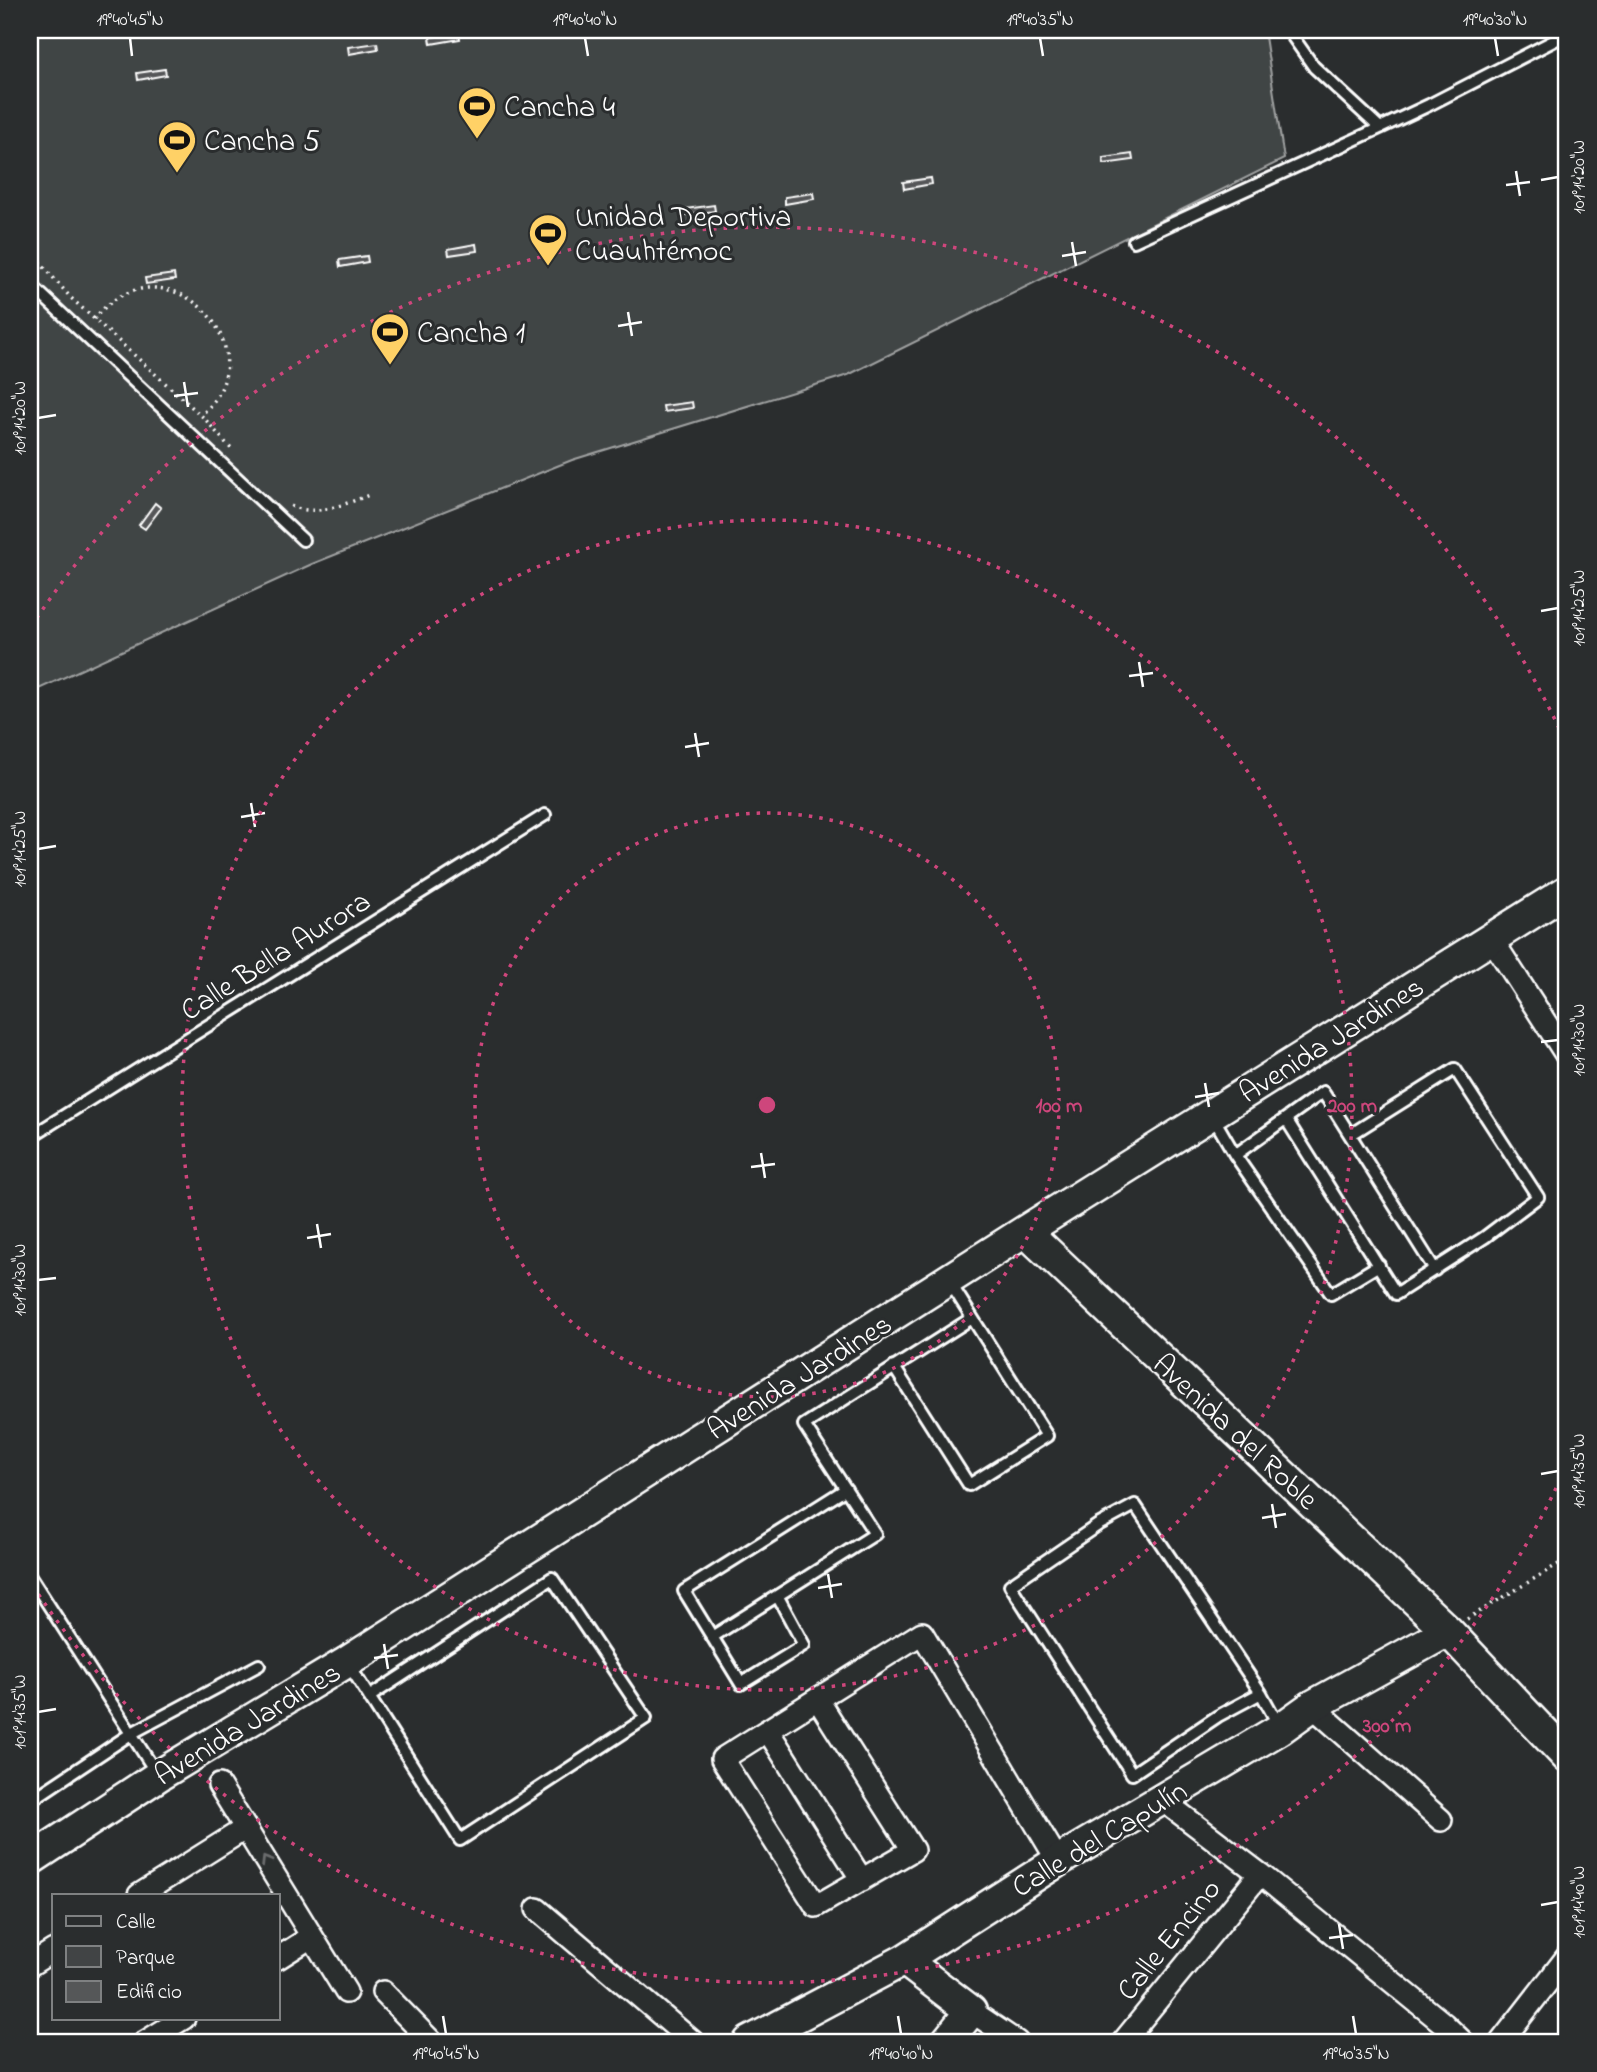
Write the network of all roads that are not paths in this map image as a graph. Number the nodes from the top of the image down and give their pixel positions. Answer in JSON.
{"nodes":[{"id":1,"x":1288,"y":30,"type":"edge"},
{"id":2,"x":1567,"y":34,"type":"edge"},
{"id":3,"x":1380,"y":128,"type":"junction"},
{"id":4,"x":1134,"y":241,"type":"dead end"},
{"id":5,"x":30,"y":284,"type":"edge"},
{"id":6,"x":303,"y":540,"type":"dead end"},
{"id":7,"x":545,"y":815,"type":"dead end"},
{"id":8,"x":1567,"y":891,"type":"edge"},
{"id":9,"x":1491,"y":938,"type":"junction"},
{"id":10,"x":1567,"y":1056,"type":"edge"},
{"id":11,"x":1211,"y":1115,"type":"junction"},
{"id":12,"x":1286,"y":1119,"type":"junction"},
{"id":13,"x":1350,"y":1135,"type":"junction"},
{"id":14,"x":30,"y":1137,"type":"edge"},
{"id":15,"x":1236,"y":1154,"type":"junction"},
{"id":16,"x":1025,"y":1231,"type":"junction"},
{"id":17,"x":1378,"y":1265,"type":"junction"},
{"id":18,"x":1435,"y":1270,"type":"junction"},
{"id":19,"x":949,"y":1281,"type":"junction"},
{"id":20,"x":972,"y":1318,"type":"junction"},
{"id":21,"x":894,"y":1367,"type":"junction"},
{"id":22,"x":846,"y":1489,"type":"junction"},
{"id":23,"x":30,"y":1576,"type":"edge"},
{"id":24,"x":778,"y":1597,"type":"junction"},
{"id":25,"x":1448,"y":1631,"type":"junction"},
{"id":26,"x":712,"y":1637,"type":"junction"},
{"id":27,"x":347,"y":1662,"type":"junction"},
{"id":28,"x":259,"y":1665,"type":"dead end"},
{"id":29,"x":1261,"y":1693,"type":"junction"},
{"id":30,"x":369,"y":1697,"type":"junction"},
{"id":31,"x":818,"y":1700,"type":"junction"},
{"id":32,"x":1312,"y":1706,"type":"junction"},
{"id":33,"x":1280,"y":1729,"type":"junction"},
{"id":34,"x":768,"y":1731,"type":"junction"},
{"id":35,"x":132,"y":1733,"type":"junction"},
{"id":36,"x":1567,"y":1757,"type":"edge"},
{"id":37,"x":158,"y":1776,"type":"junction"},
{"id":38,"x":219,"y":1785,"type":"dead end"},
{"id":39,"x":1161,"y":1799,"type":"junction"},
{"id":40,"x":30,"y":1801,"type":"edge"},
{"id":41,"x":1441,"y":1820,"type":"dead end"},
{"id":42,"x":246,"y":1828,"type":"junction"},
{"id":43,"x":30,"y":1860,"type":"edge"},
{"id":44,"x":1058,"y":1861,"type":"junction"},
{"id":45,"x":1259,"y":1874,"type":"junction"},
{"id":46,"x":862,"y":1880,"type":"junction"},
{"id":47,"x":141,"y":1894,"type":"edge"},
{"id":48,"x":537,"y":1909,"type":"dead end"},
{"id":49,"x":311,"y":1937,"type":"junction"},
{"id":50,"x":52,"y":1951,"type":"edge"},
{"id":51,"x":280,"y":1957,"type":"edge"},
{"id":52,"x":1567,"y":1958,"type":"edge"},
{"id":53,"x":904,"y":1960,"type":"junction"},
{"id":54,"x":30,"y":1965,"type":"edge"},
{"id":55,"x":383,"y":1992,"type":"dead end"},
{"id":56,"x":345,"y":1993,"type":"dead end"},
{"id":57,"x":971,"y":2011,"type":"junction"},
{"id":58,"x":181,"y":2020,"type":"edge"},
{"id":59,"x":145,"y":2042,"type":"edge"},
{"id":60,"x":432,"y":2042,"type":"edge"},
{"id":61,"x":693,"y":2042,"type":"edge"},
{"id":62,"x":749,"y":2042,"type":"edge"},
{"id":63,"x":946,"y":2042,"type":"edge"},
{"id":64,"x":1017,"y":2042,"type":"edge"},
{"id":65,"x":1123,"y":2042,"type":"edge"},
{"id":66,"x":1463,"y":2042,"type":"edge"},
{"id":67,"x":1501,"y":2042,"type":"edge"}],
"edges":[{"from":1,"to":3,"type":"lane"},
{"from":2,"to":3,"type":"lane"},
{"from":3,"to":4,"type":"lane"},
{"from":5,"to":6,"type":"lane"},
{"from":7,"to":14,"type":"lane","name":"Calle Bella Aurora"},
{"from":8,"to":9,"type":"street","name":"Avenida Jardines"},
{"from":9,"to":10,"type":"street"},
{"from":9,"to":11,"type":"street","name":"Avenida Jardines"},
{"from":11,"to":15,"type":"lane"},
{"from":11,"to":16,"type":"street","name":"Avenida Jardines"},
{"from":12,"to":13,"type":"lane"},
{"from":12,"to":15,"type":"lane"},
{"from":12,"to":17,"type":"lane"},
{"from":13,"to":18,"type":"lane"},
{"from":13,"to":18,"type":"lane"},
{"from":15,"to":17,"type":"lane"},
{"from":16,"to":19,"type":"street","name":"Avenida Jardines"},
{"from":16,"to":25,"type":"street","name":"Avenida del Roble"},
{"from":17,"to":18,"type":"lane"},
{"from":19,"to":20,"type":"lane"},
{"from":19,"to":27,"type":"street","name":"Avenida Jardines"},
{"from":20,"to":21,"type":"lane"},
{"from":20,"to":21,"type":"lane"},
{"from":21,"to":22,"type":"lane"},
{"from":22,"to":24,"type":"lane"},
{"from":22,"to":26,"type":"lane"},
{"from":23,"to":35,"type":"lane"},
{"from":24,"to":26,"type":"lane"},
{"from":24,"to":26,"type":"lane"},
{"from":25,"to":32,"type":"street","name":"Calle del Capulín"},
{"from":25,"to":36,"type":"street","name":"Avenida del Roble"},
{"from":27,"to":30,"type":"lane"},
{"from":27,"to":37,"type":"street","name":"Avenida Jardines"},
{"from":28,"to":35,"type":"lane"},
{"from":29,"to":29,"type":"lane"},
{"from":29,"to":33,"type":"lane"},
{"from":30,"to":30,"type":"lane"},
{"from":31,"to":34,"type":"street"},
{"from":31,"to":44,"type":"street"},
{"from":31,"to":46,"type":"street"},
{"from":32,"to":33,"type":"street","name":"Calle del Capulín"},
{"from":32,"to":41,"type":"street"},
{"from":33,"to":39,"type":"street","name":"Calle del Capulín"},
{"from":34,"to":46,"type":"street"},
{"from":34,"to":46,"type":"street"},
{"from":35,"to":37,"type":"lane"},
{"from":35,"to":40,"type":"lane"},
{"from":37,"to":43,"type":"street","name":"Avenida Jardines"},
{"from":38,"to":42,"type":"street"},
{"from":39,"to":44,"type":"street","name":"Calle del Capulín"},
{"from":39,"to":45,"type":"street"},
{"from":42,"to":47,"type":"street"},
{"from":49,"to":42,"type":"street","one_way":true},
{"from":44,"to":53,"type":"street","name":"Calle del Capulín"},
{"from":45,"to":65,"type":"street","name":"Calle Encino"},
{"from":45,"to":66,"type":"street"},
{"from":48,"to":61,"type":"street"},
{"from":49,"to":51,"type":"street"},
{"from":49,"to":56,"type":"street"},
{"from":50,"to":54,"type":"street"},
{"from":52,"to":67,"type":"street"},
{"from":53,"to":57,"type":"street"},
{"from":53,"to":62,"type":"street","name":"Calle del Capulín"},
{"from":55,"to":60,"type":"street"},
{"from":57,"to":63,"type":"street"},
{"from":57,"to":64,"type":"street"},
{"from":58,"to":59,"type":"street"}]}
